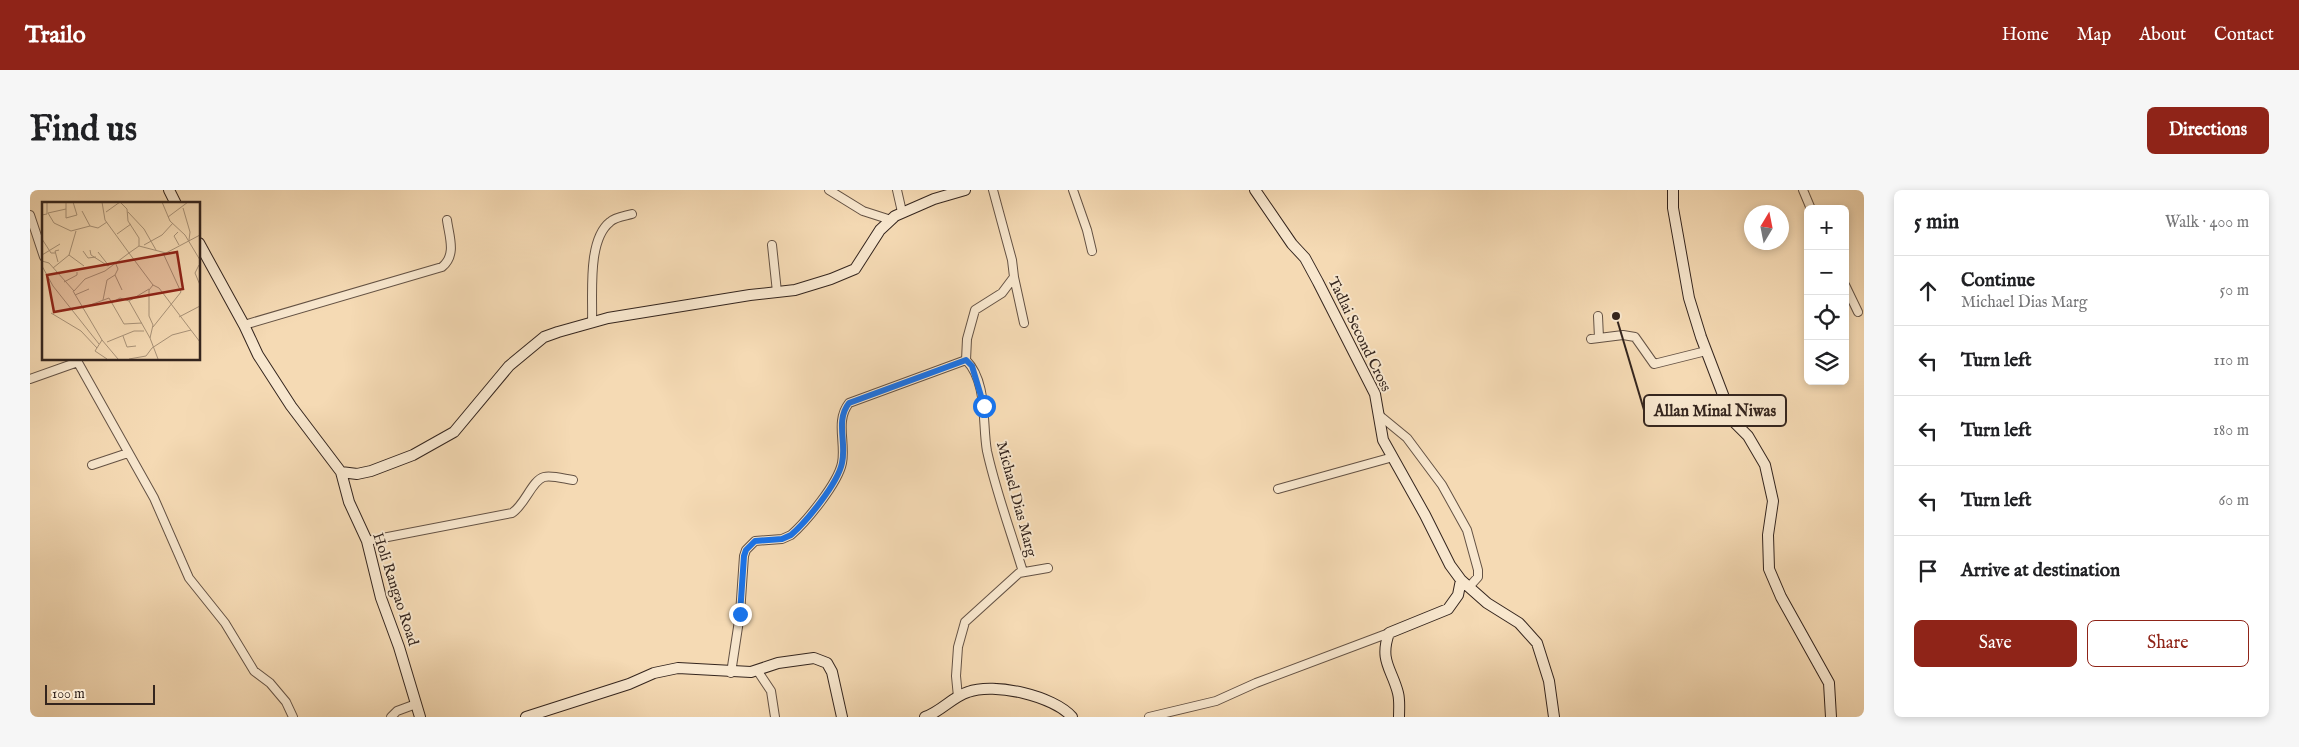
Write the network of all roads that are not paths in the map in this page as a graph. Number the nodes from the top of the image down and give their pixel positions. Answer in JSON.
{"nodes":[{"id":1,"x":169,"y":190,"type":"edge"},
{"id":2,"x":829,"y":190,"type":"edge"},
{"id":3,"x":897,"y":190,"type":"edge"},
{"id":4,"x":965,"y":190,"type":"edge"},
{"id":5,"x":992,"y":190,"type":"edge"},
{"id":6,"x":1073,"y":190,"type":"edge"},
{"id":7,"x":1255,"y":190,"type":"edge"},
{"id":8,"x":1673,"y":190,"type":"edge"},
{"id":9,"x":1803,"y":190,"type":"edge"},
{"id":10,"x":175,"y":202,"type":"edge"},
{"id":11,"x":1809,"y":205,"type":"edge"},
{"id":12,"x":902,"y":212,"type":"junction"},
{"id":13,"x":632,"y":214,"type":"dead end"},
{"id":14,"x":30,"y":215,"type":"edge"},
{"id":15,"x":447,"y":220,"type":"dead end"},
{"id":16,"x":891,"y":220,"type":"junction"},
{"id":17,"x":200,"y":245,"type":"edge"},
{"id":18,"x":772,"y":245,"type":"dead end"},
{"id":19,"x":42,"y":251,"type":"edge"},
{"id":20,"x":1092,"y":251,"type":"dead end"},
{"id":21,"x":1014,"y":277,"type":"junction"},
{"id":22,"x":777,"y":292,"type":"junction"},
{"id":23,"x":1849,"y":293,"type":"edge"},
{"id":24,"x":1858,"y":312,"type":"dead end"},
{"id":25,"x":1598,"y":316,"type":"dead end"},
{"id":26,"x":592,"y":322,"type":"junction"},
{"id":27,"x":1024,"y":323,"type":"dead end"},
{"id":28,"x":244,"y":325,"type":"junction"},
{"id":29,"x":1706,"y":351,"type":"junction"},
{"id":30,"x":966,"y":360,"type":"junction"},
{"id":31,"x":77,"y":361,"type":"edge"},
{"id":32,"x":30,"y":379,"type":"edge"},
{"id":33,"x":1379,"y":415,"type":"junction"},
{"id":34,"x":128,"y":453,"type":"junction"},
{"id":35,"x":1393,"y":457,"type":"junction"},
{"id":36,"x":92,"y":465,"type":"dead end"},
{"id":37,"x":341,"y":472,"type":"junction"},
{"id":38,"x":573,"y":480,"type":"dead end"},
{"id":39,"x":1278,"y":489,"type":"dead end"},
{"id":40,"x":366,"y":541,"type":"junction"},
{"id":41,"x":1048,"y":568,"type":"dead end"},
{"id":42,"x":1023,"y":572,"type":"junction"},
{"id":43,"x":1465,"y":583,"type":"junction"},
{"id":44,"x":1390,"y":633,"type":"junction"},
{"id":45,"x":758,"y":670,"type":"junction"},
{"id":46,"x":731,"y":673,"type":"junction"},
{"id":47,"x":958,"y":698,"type":"junction"},
{"id":48,"x":416,"y":704,"type":"junction"},
{"id":49,"x":294,"y":717,"type":"edge"},
{"id":50,"x":391,"y":717,"type":"edge"},
{"id":51,"x":420,"y":717,"type":"edge"},
{"id":52,"x":526,"y":717,"type":"edge"},
{"id":53,"x":775,"y":717,"type":"edge"},
{"id":54,"x":842,"y":717,"type":"edge"},
{"id":55,"x":925,"y":717,"type":"edge"},
{"id":56,"x":1072,"y":717,"type":"edge"},
{"id":57,"x":1149,"y":717,"type":"edge"},
{"id":58,"x":1400,"y":717,"type":"edge"},
{"id":59,"x":1554,"y":717,"type":"edge"},
{"id":60,"x":1831,"y":717,"type":"edge"}],
"edges":[{"from":1,"to":10,"type":"street"},
{"from":2,"to":16,"type":"street"},
{"from":3,"to":12,"type":"street"},
{"from":4,"to":12,"type":"street"},
{"from":5,"to":21,"type":"street"},
{"from":6,"to":20,"type":"street"},
{"from":7,"to":33,"type":"street","name":"Tadlai Second Cross"},
{"from":8,"to":29,"type":"street"},
{"from":9,"to":11,"type":"street"},
{"from":12,"to":16,"type":"street"},
{"from":13,"to":26,"type":"street"},
{"from":14,"to":19,"type":"street"},
{"from":15,"to":28,"type":"street"},
{"from":16,"to":22,"type":"street"},
{"from":17,"to":28,"type":"street"},
{"from":18,"to":22,"type":"street"},
{"from":21,"to":27,"type":"street"},
{"from":21,"to":30,"type":"street"},
{"from":22,"to":26,"type":"street"},
{"from":23,"to":24,"type":"street"},
{"from":25,"to":29,"type":"street"},
{"from":26,"to":37,"type":"street"},
{"from":28,"to":37,"type":"street"},
{"from":29,"to":60,"type":"street"},
{"from":30,"to":42,"type":"street","name":"Michael Dias Marg"},
{"from":30,"to":46,"type":"street"},
{"from":31,"to":32,"type":"street"},
{"from":31,"to":34,"type":"street"},
{"from":33,"to":35,"type":"street","name":"Tadlai Second Cross"},
{"from":33,"to":43,"type":"street"},
{"from":34,"to":36,"type":"street"},
{"from":34,"to":49,"type":"street"},
{"from":35,"to":39,"type":"street"},
{"from":35,"to":43,"type":"street","name":"Tadlai Second Cross"},
{"from":37,"to":40,"type":"street","name":"Holi Rangao Road"},
{"from":38,"to":40,"type":"street"},
{"from":40,"to":48,"type":"street","name":"Holi Rangao Road"},
{"from":41,"to":42,"type":"street"},
{"from":42,"to":47,"type":"street"},
{"from":43,"to":44,"type":"street"},
{"from":43,"to":59,"type":"street","name":"Tadlai Second Cross"},
{"from":44,"to":57,"type":"street"},
{"from":44,"to":58,"type":"street"},
{"from":45,"to":46,"type":"street"},
{"from":45,"to":53,"type":"street"},
{"from":45,"to":54,"type":"street"},
{"from":46,"to":52,"type":"street"},
{"from":47,"to":55,"type":"street"},
{"from":47,"to":56,"type":"street"},
{"from":48,"to":50,"type":"street"},
{"from":48,"to":51,"type":"street","name":"Holi Rangao Road"}]}
